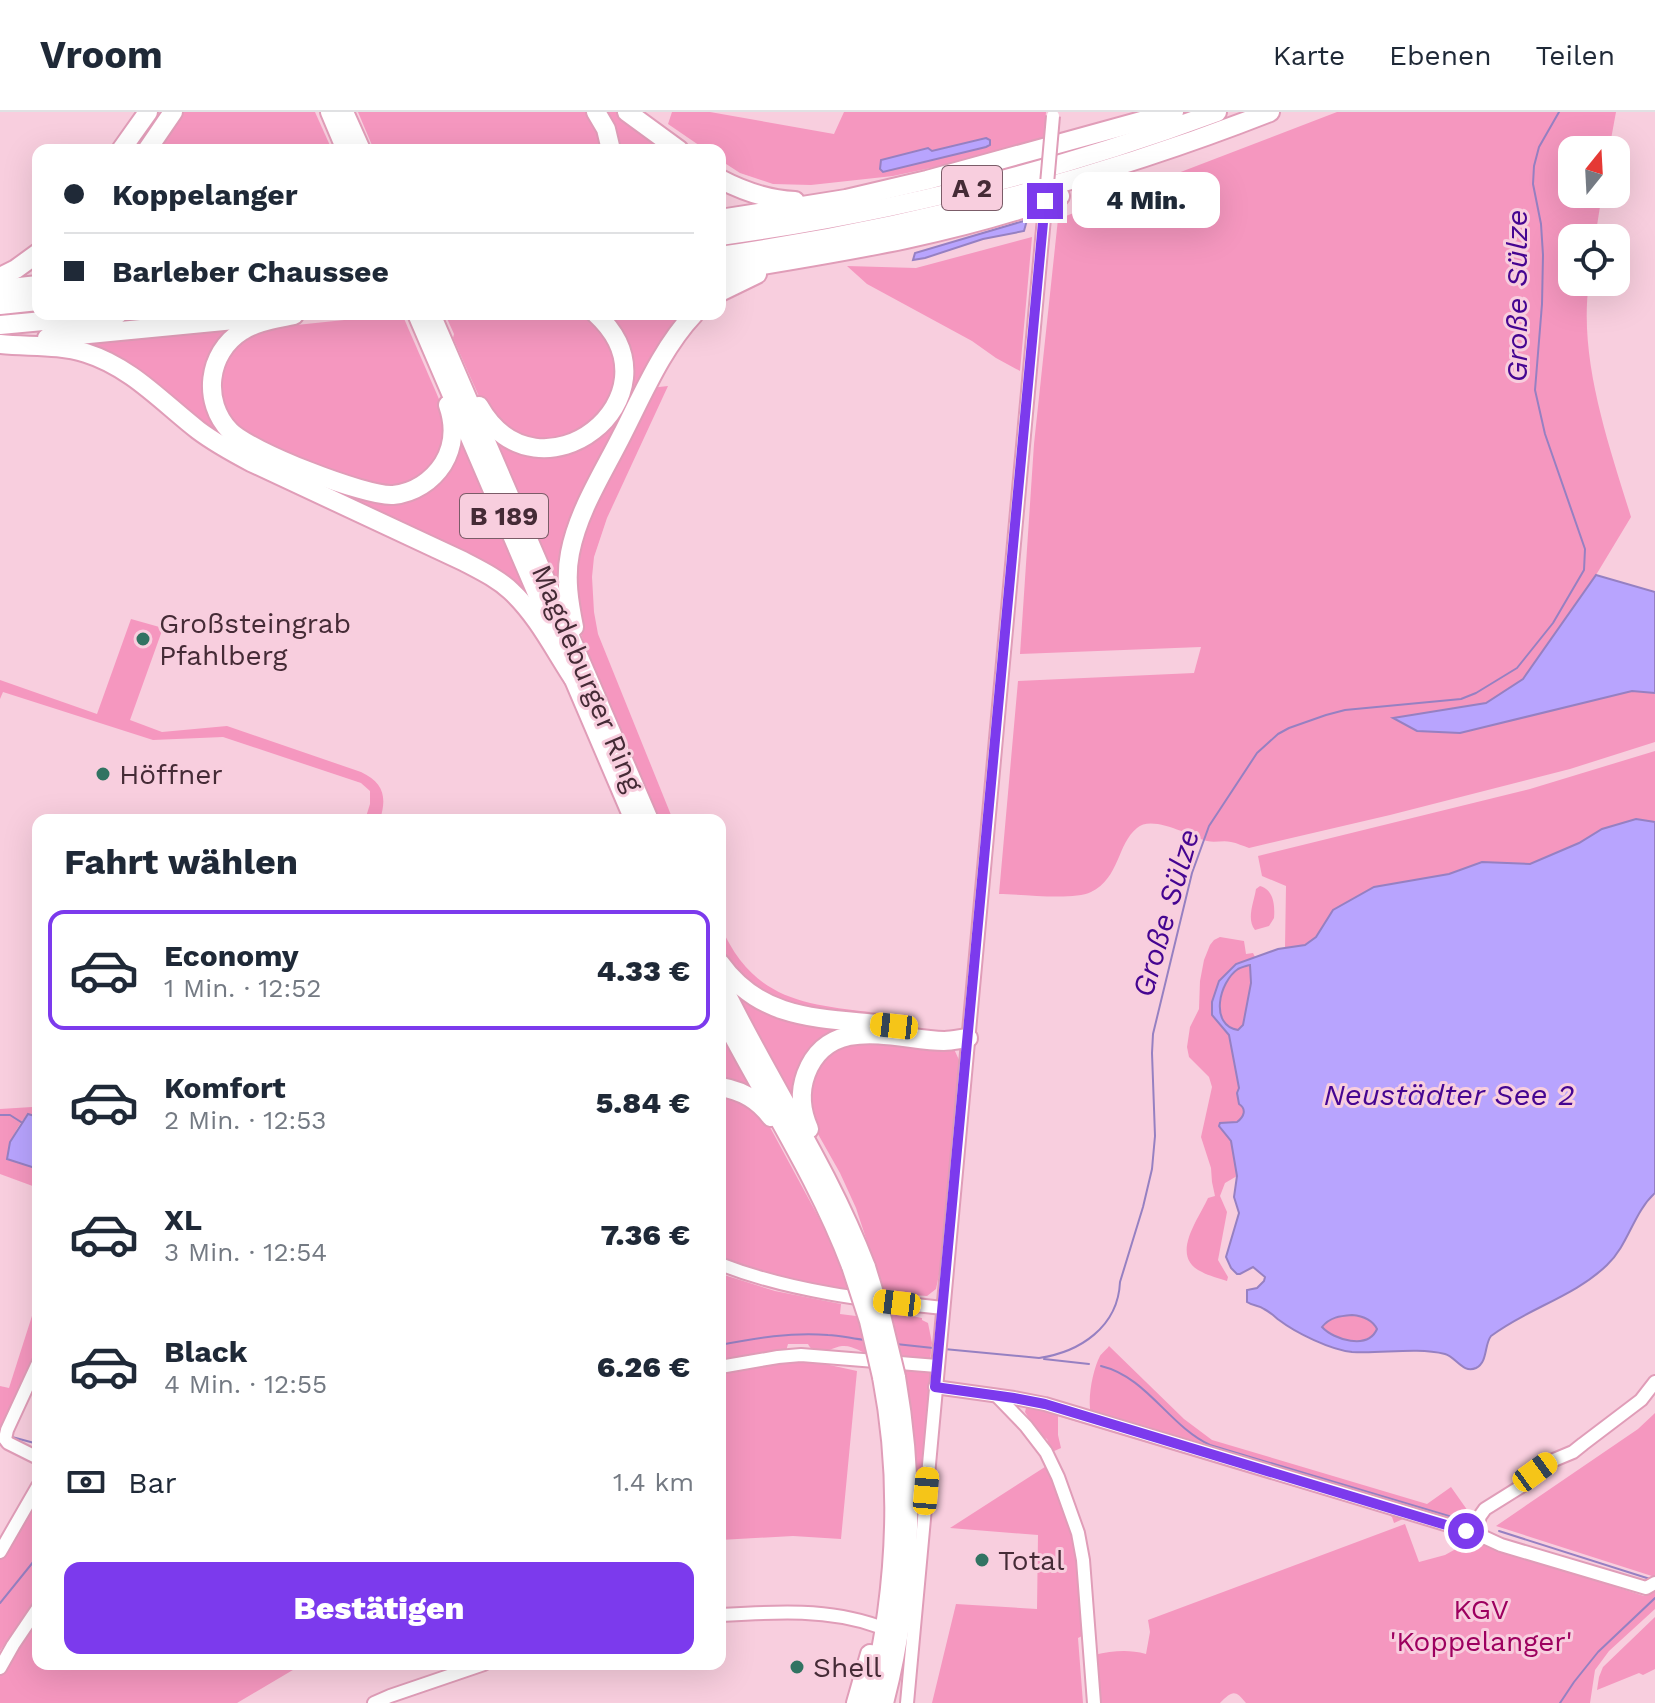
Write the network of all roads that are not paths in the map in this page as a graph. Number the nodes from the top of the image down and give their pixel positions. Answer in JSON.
{"nodes":[{"id":1,"x":148,"y":112,"type":"edge"},
{"id":2,"x":173,"y":112,"type":"edge"},
{"id":3,"x":351,"y":112,"type":"edge"},
{"id":4,"x":596,"y":112,"type":"edge"},
{"id":5,"x":627,"y":112,"type":"edge"},
{"id":6,"x":1174,"y":112,"type":"edge"},
{"id":7,"x":1217,"y":112,"type":"edge"},
{"id":8,"x":1270,"y":112,"type":"edge"},
{"id":9,"x":1053,"y":114,"type":"edge"},
{"id":10,"x":334,"y":116,"type":"edge"},
{"id":11,"x":125,"y":144,"type":"edge"},
{"id":12,"x":151,"y":144,"type":"edge"},
{"id":13,"x":344,"y":144,"type":"edge"},
{"id":14,"x":357,"y":144,"type":"edge"},
{"id":15,"x":360,"y":144,"type":"edge"},
{"id":16,"x":610,"y":144,"type":"edge"},
{"id":17,"x":671,"y":144,"type":"edge"},
{"id":18,"x":1098,"y":172,"type":"junction"},
{"id":19,"x":726,"y":182,"type":"edge"},
{"id":20,"x":846,"y":199,"type":"junction"},
{"id":21,"x":726,"y":218,"type":"edge"},
{"id":22,"x":726,"y":235,"type":"edge"},
{"id":23,"x":726,"y":255,"type":"edge"},
{"id":24,"x":32,"y":257,"type":"edge"},
{"id":25,"x":800,"y":259,"type":"junction"},
{"id":26,"x":726,"y":271,"type":"edge"},
{"id":27,"x":0,"y":277,"type":"edge"},
{"id":28,"x":32,"y":286,"type":"edge"},
{"id":29,"x":0,"y":289,"type":"edge"},
{"id":30,"x":726,"y":289,"type":"edge"},
{"id":31,"x":32,"y":302,"type":"edge"},
{"id":32,"x":0,"y":305,"type":"edge"},
{"id":33,"x":54,"y":320,"type":"edge"},
{"id":34,"x":242,"y":320,"type":"edge"},
{"id":35,"x":276,"y":320,"type":"edge"},
{"id":36,"x":426,"y":320,"type":"edge"},
{"id":37,"x":601,"y":320,"type":"edge"},
{"id":38,"x":689,"y":320,"type":"edge"},
{"id":39,"x":0,"y":325,"type":"edge"},
{"id":40,"x":0,"y":343,"type":"edge"},
{"id":41,"x":441,"y":354,"type":"junction"},
{"id":42,"x":581,"y":680,"type":"junction"},
{"id":43,"x":632,"y":814,"type":"edge"},
{"id":44,"x":646,"y":814,"type":"edge"},
{"id":45,"x":726,"y":970,"type":"edge"},
{"id":46,"x":726,"y":993,"type":"edge"},
{"id":47,"x":726,"y":1022,"type":"edge"},
{"id":48,"x":968,"y":1038,"type":"junction"},
{"id":49,"x":726,"y":1088,"type":"edge"},
{"id":50,"x":801,"y":1156,"type":"junction"},
{"id":51,"x":826,"y":1175,"type":"junction"},
{"id":52,"x":726,"y":1266,"type":"edge"},
{"id":53,"x":859,"y":1266,"type":"junction"},
{"id":54,"x":943,"y":1308,"type":"junction"},
{"id":55,"x":938,"y":1354,"type":"junction"},
{"id":56,"x":726,"y":1366,"type":"edge"},
{"id":57,"x":32,"y":1376,"type":"edge"},
{"id":58,"x":889,"y":1377,"type":"junction"},
{"id":59,"x":1655,"y":1382,"type":"edge"},
{"id":60,"x":935,"y":1387,"type":"junction"},
{"id":61,"x":997,"y":1396,"type":"junction"},
{"id":62,"x":32,"y":1455,"type":"edge"},
{"id":63,"x":32,"y":1496,"type":"edge"},
{"id":64,"x":1475,"y":1533,"type":"junction"},
{"id":65,"x":0,"y":1552,"type":"edge"},
{"id":66,"x":892,"y":1579,"type":"junction"},
{"id":67,"x":1655,"y":1583,"type":"edge"},
{"id":68,"x":726,"y":1615,"type":"edge"},
{"id":69,"x":32,"y":1617,"type":"edge"},
{"id":70,"x":877,"y":1626,"type":"junction"},
{"id":71,"x":0,"y":1668,"type":"edge"},
{"id":72,"x":466,"y":1670,"type":"edge"},
{"id":73,"x":374,"y":1703,"type":"edge"},
{"id":74,"x":856,"y":1703,"type":"edge"},
{"id":75,"x":870,"y":1703,"type":"edge"},
{"id":76,"x":884,"y":1703,"type":"edge"},
{"id":77,"x":907,"y":1703,"type":"edge"},
{"id":78,"x":1094,"y":1703,"type":"edge"}],
"edges":[{"from":1,"to":11,"type":"highway"},
{"from":2,"to":12,"type":"highway"},
{"from":3,"to":15,"type":"highway"},
{"from":4,"to":16,"type":"highway"},
{"from":5,"to":17,"type":"highway"},
{"from":6,"to":20,"type":"highway"},
{"from":7,"to":22,"type":"highway","number":"A 2"},
{"from":8,"to":18,"type":"highway","number":"A 2"},
{"from":9,"to":48,"type":"street","bridge":true},
{"from":10,"to":13,"type":"highway"},
{"from":10,"to":14,"type":"highway"},
{"from":18,"to":23,"type":"highway","number":"A 2"},
{"from":18,"to":25,"type":"highway"},
{"from":19,"to":20,"type":"highway"},
{"from":20,"to":21,"type":"highway"},
{"from":24,"to":27,"type":"highway"},
{"from":25,"to":26,"type":"highway"},
{"from":25,"to":30,"type":"highway"},
{"from":28,"to":29,"type":"highway"},
{"from":31,"to":32,"type":"highway"},
{"from":33,"to":39,"type":"highway"},
{"from":34,"to":40,"type":"highway"},
{"from":35,"to":41,"type":"highway"},
{"from":36,"to":41,"type":"highway","name":"Magdeburger Ring","number":"B 189"},
{"from":37,"to":41,"type":"highway"},
{"from":38,"to":42,"type":"highway"},
{"from":40,"to":42,"type":"highway"},
{"from":41,"to":42,"type":"highway","name":"Magdeburger Ring","number":"B 189"},
{"from":42,"to":43,"type":"highway","name":"Magdeburger Ring","number":"B 189"},
{"from":42,"to":44,"type":"highway","name":"Magdeburger Ring","number":"B 189"},
{"from":45,"to":48,"type":"highway"},
{"from":46,"to":51,"type":"highway"},
{"from":47,"to":50,"type":"highway"},
{"from":48,"to":51,"type":"highway"},
{"from":48,"to":54,"type":"street"},
{"from":49,"to":50,"type":"highway"},
{"from":50,"to":53,"type":"highway"},
{"from":51,"to":53,"type":"highway"},
{"from":52,"to":54,"type":"street"},
{"from":53,"to":58,"type":"highway","bridge":true},
{"from":54,"to":55,"type":"street"},
{"from":55,"to":56,"type":"street"},
{"from":55,"to":60,"type":"street"},
{"from":57,"to":62,"type":"street"},
{"from":58,"to":66,"type":"highway"},
{"from":58,"to":76,"type":"highway"},
{"from":59,"to":64,"type":"street"},
{"from":60,"to":61,"type":"street"},
{"from":60,"to":77,"type":"street"},
{"from":61,"to":64,"type":"street"},
{"from":61,"to":78,"type":"street"},
{"from":63,"to":65,"type":"street"},
{"from":64,"to":67,"type":"street"},
{"from":66,"to":70,"type":"highway"},
{"from":66,"to":75,"type":"highway"},
{"from":68,"to":70,"type":"street"},
{"from":69,"to":71,"type":"street"},
{"from":70,"to":74,"type":"highway"},
{"from":72,"to":73,"type":"street"}]}
